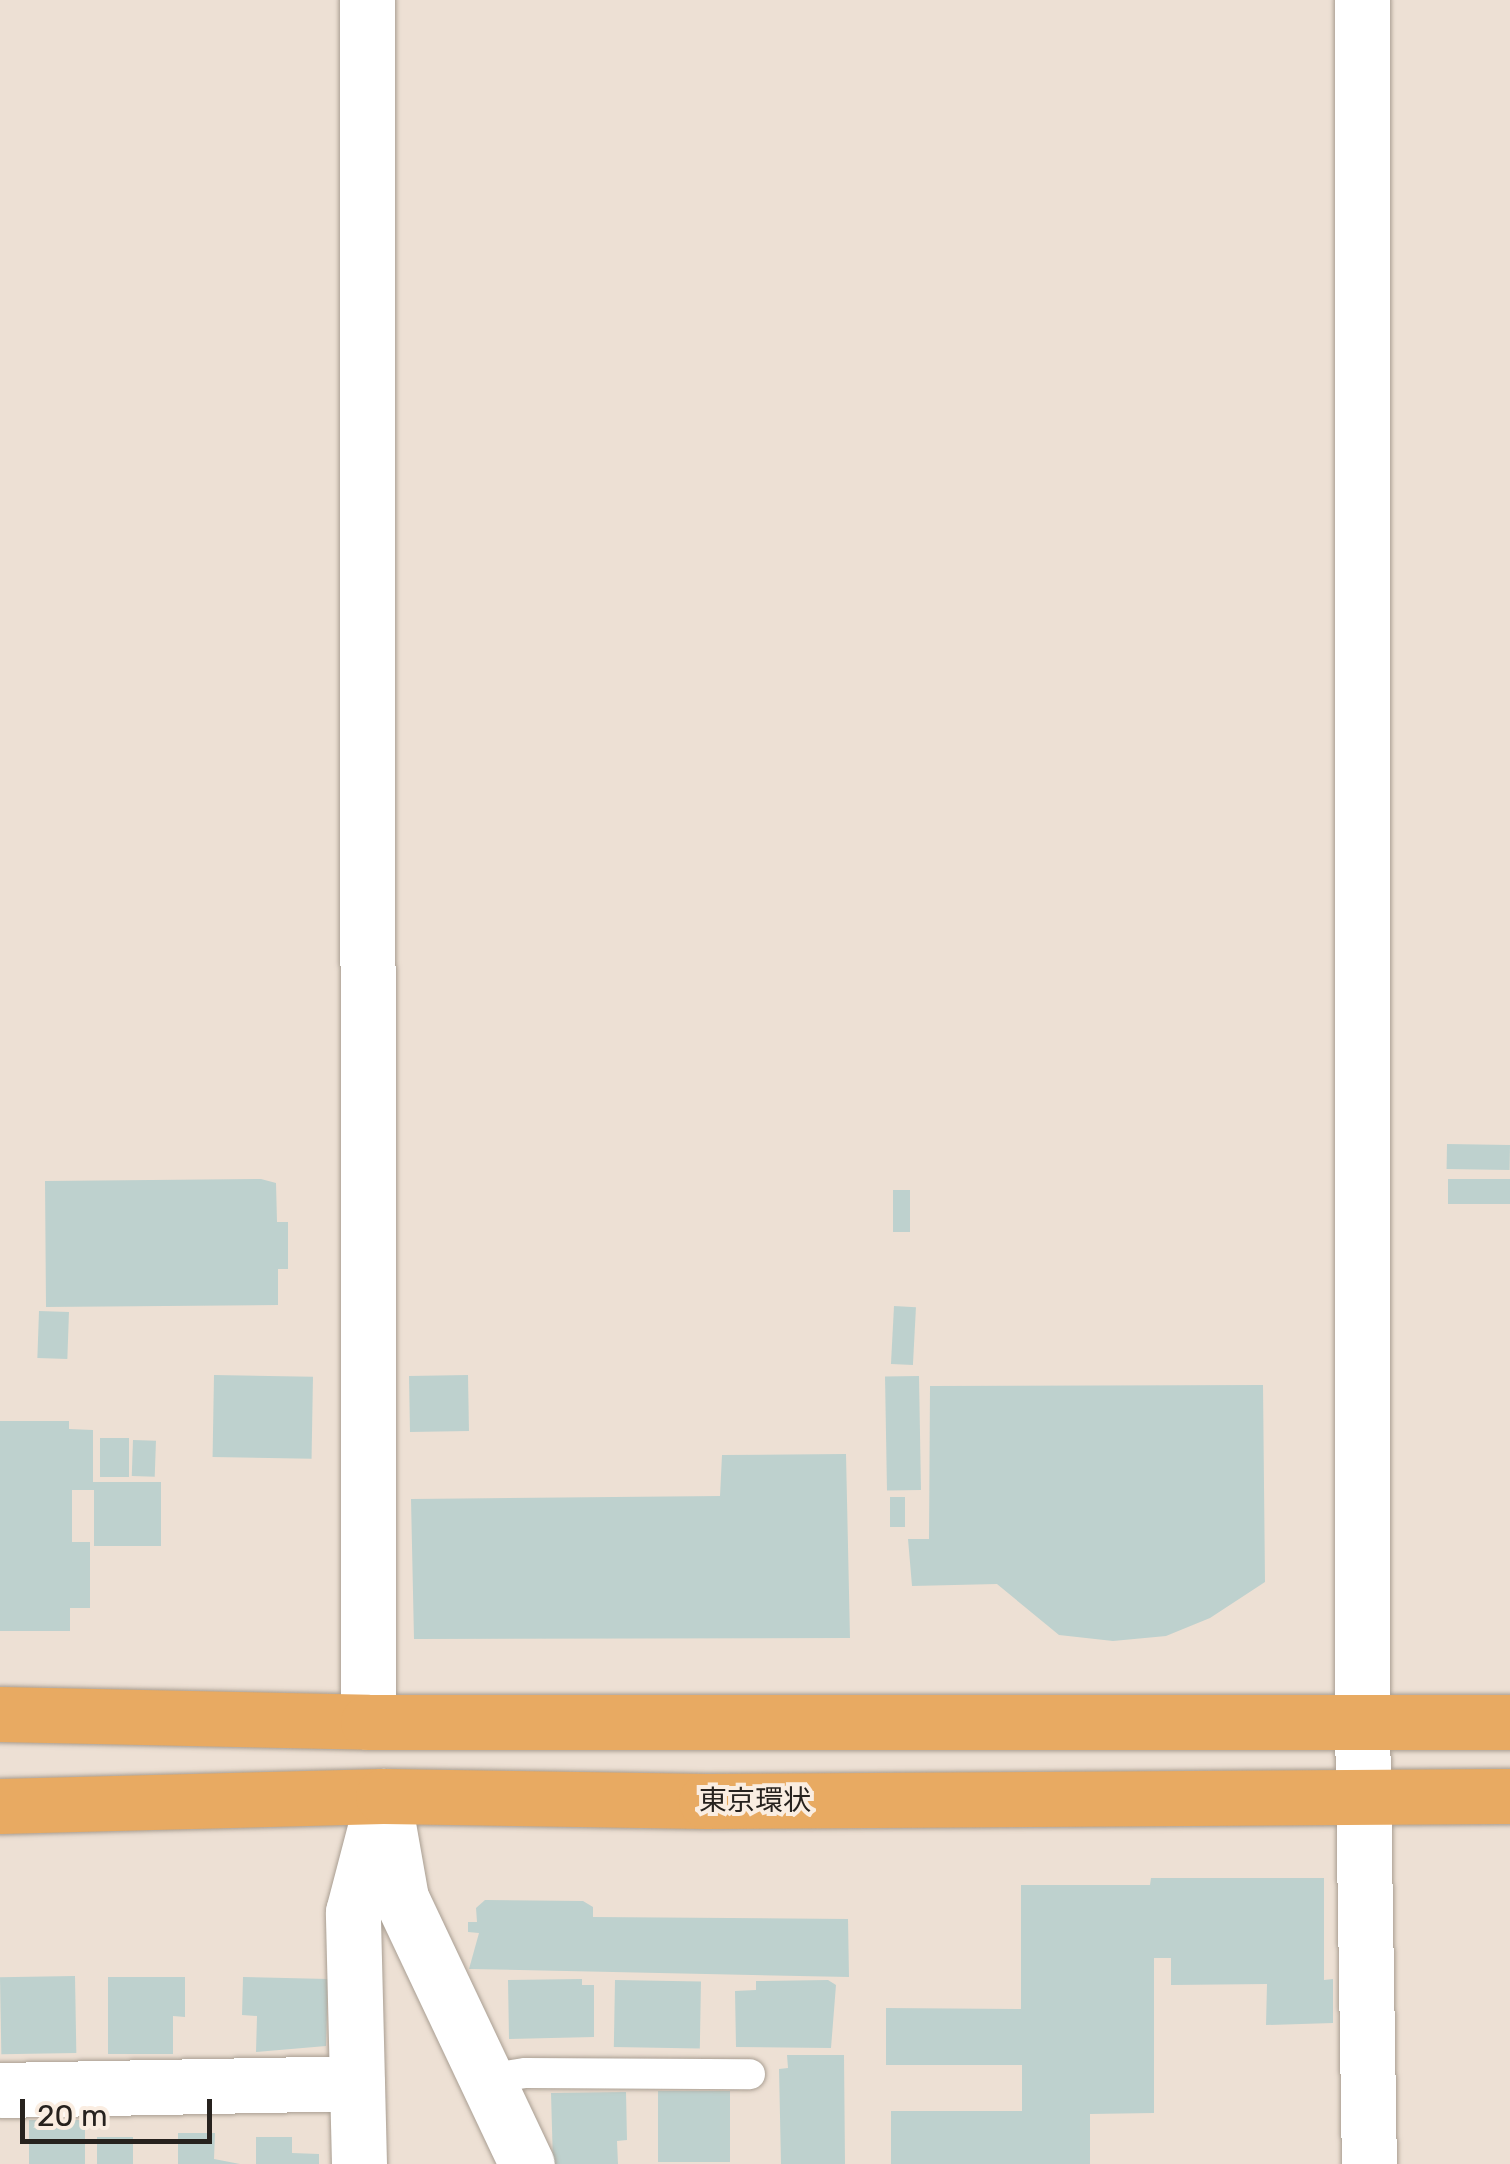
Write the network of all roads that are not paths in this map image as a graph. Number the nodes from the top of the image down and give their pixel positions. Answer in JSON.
{"nodes":[{"id":1,"x":368,"y":0,"type":"edge"},
{"id":2,"x":1362,"y":0,"type":"edge"},
{"id":3,"x":0,"y":1714,"type":"edge"},
{"id":4,"x":368,"y":1722,"type":"junction"},
{"id":5,"x":1510,"y":1722,"type":"edge"},
{"id":6,"x":1362,"y":1723,"type":"junction"},
{"id":7,"x":384,"y":1796,"type":"junction"},
{"id":8,"x":1510,"y":1796,"type":"edge"},
{"id":9,"x":1365,"y":1799,"type":"junction"},
{"id":10,"x":0,"y":1806,"type":"edge"},
{"id":11,"x":750,"y":2074,"type":"dead end"},
{"id":12,"x":488,"y":2079,"type":"junction"},
{"id":13,"x":357,"y":2083,"type":"junction"},
{"id":14,"x":0,"y":2090,"type":"edge"},
{"id":15,"x":359,"y":2164,"type":"edge"},
{"id":16,"x":528,"y":2164,"type":"edge"},
{"id":17,"x":1369,"y":2164,"type":"edge"}],
"edges":[{"from":1,"to":4,"type":"street"},
{"from":2,"to":6,"type":"street"},
{"from":3,"to":4,"type":"highway"},
{"from":4,"to":6,"type":"highway"},
{"from":5,"to":6,"type":"highway"},
{"from":6,"to":9,"type":"street"},
{"from":7,"to":9,"type":"highway","name":"東京環状"},
{"from":7,"to":10,"type":"highway","name":"東京環状"},
{"from":7,"to":12,"type":"street"},
{"from":7,"to":13,"type":"street"},
{"from":8,"to":9,"type":"highway","name":"東京環状"},
{"from":9,"to":17,"type":"street"},
{"from":11,"to":12,"type":"lane"},
{"from":12,"to":16,"type":"street"},
{"from":13,"to":14,"type":"street"},
{"from":13,"to":15,"type":"street"}]}
